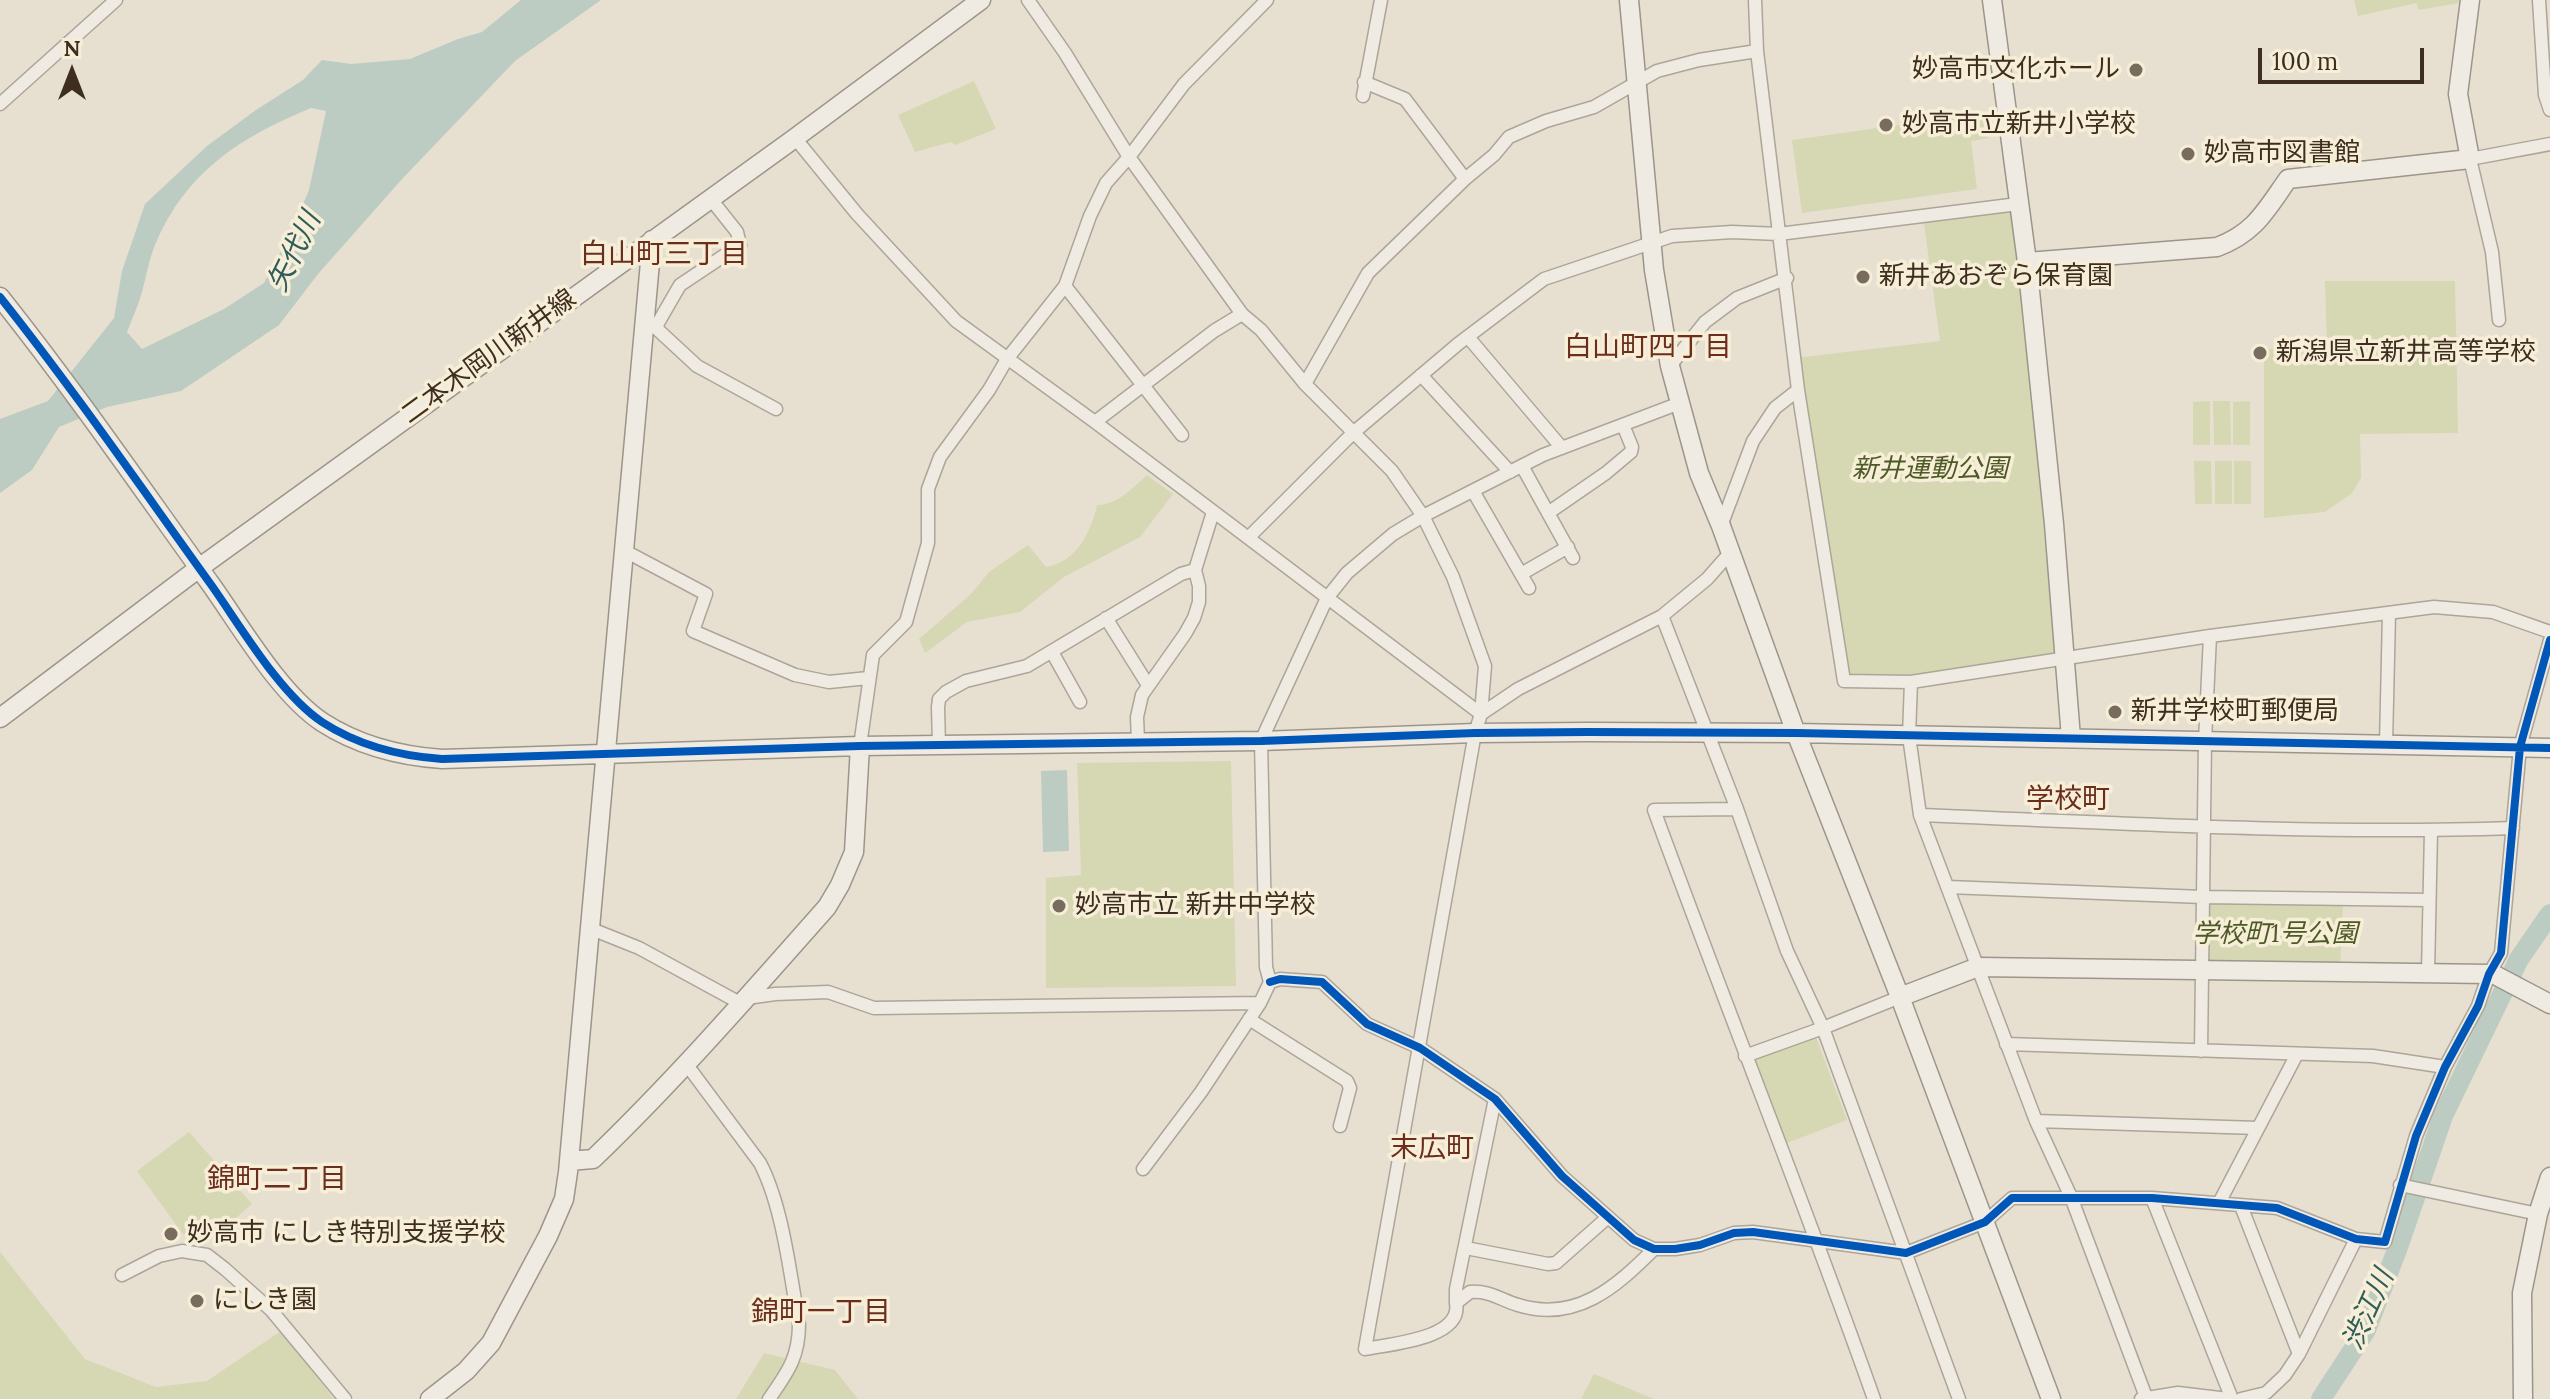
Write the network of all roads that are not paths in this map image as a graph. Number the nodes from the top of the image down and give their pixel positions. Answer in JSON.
{"nodes":[{"id":1,"x":116,"y":0,"type":"edge"},
{"id":2,"x":981,"y":0,"type":"edge"},
{"id":3,"x":1028,"y":0,"type":"edge"},
{"id":4,"x":1267,"y":0,"type":"edge"},
{"id":5,"x":1381,"y":0,"type":"edge"},
{"id":6,"x":1629,"y":0,"type":"edge"},
{"id":7,"x":1755,"y":0,"type":"edge"},
{"id":8,"x":1992,"y":0,"type":"edge"},
{"id":9,"x":2470,"y":0,"type":"edge"},
{"id":10,"x":2539,"y":0,"type":"edge"},
{"id":11,"x":1757,"y":51,"type":"junction"},
{"id":12,"x":1364,"y":82,"type":"junction"},
{"id":13,"x":1636,"y":85,"type":"junction"},
{"id":14,"x":1363,"y":96,"type":"dead end"},
{"id":15,"x":0,"y":104,"type":"edge"},
{"id":16,"x":2550,"y":110,"type":"edge"},
{"id":17,"x":795,"y":138,"type":"junction"},
{"id":18,"x":2550,"y":144,"type":"edge"},
{"id":19,"x":1129,"y":157,"type":"junction"},
{"id":20,"x":2470,"y":159,"type":"junction"},
{"id":21,"x":1465,"y":179,"type":"junction"},
{"id":22,"x":710,"y":198,"type":"junction"},
{"id":23,"x":2018,"y":204,"type":"junction"},
{"id":24,"x":1779,"y":234,"type":"junction"},
{"id":25,"x":652,"y":240,"type":"junction"},
{"id":26,"x":1651,"y":242,"type":"junction"},
{"id":27,"x":2027,"y":262,"type":"junction"},
{"id":28,"x":1787,"y":278,"type":"junction"},
{"id":29,"x":1065,"y":286,"type":"junction"},
{"id":30,"x":4,"y":301,"type":"edge"},
{"id":31,"x":1242,"y":314,"type":"junction"},
{"id":32,"x":2499,"y":320,"type":"dead end"},
{"id":33,"x":650,"y":328,"type":"junction"},
{"id":34,"x":1468,"y":337,"type":"junction"},
{"id":35,"x":1007,"y":359,"type":"junction"},
{"id":36,"x":1670,"y":366,"type":"junction"},
{"id":37,"x":1421,"y":375,"type":"junction"},
{"id":38,"x":1305,"y":384,"type":"junction"},
{"id":39,"x":1143,"y":385,"type":"junction"},
{"id":40,"x":1798,"y":390,"type":"junction"},
{"id":41,"x":1680,"y":403,"type":"junction"},
{"id":42,"x":776,"y":409,"type":"dead end"},
{"id":43,"x":1095,"y":422,"type":"junction"},
{"id":44,"x":1623,"y":425,"type":"junction"},
{"id":45,"x":1353,"y":433,"type":"junction"},
{"id":46,"x":1182,"y":435,"type":"dead end"},
{"id":47,"x":1562,"y":448,"type":"junction"},
{"id":48,"x":1516,"y":469,"type":"junction"},
{"id":49,"x":1473,"y":491,"type":"junction"},
{"id":50,"x":1213,"y":512,"type":"junction"},
{"id":51,"x":1548,"y":513,"type":"junction"},
{"id":52,"x":1423,"y":516,"type":"junction"},
{"id":53,"x":1721,"y":526,"type":"junction"},
{"id":54,"x":1249,"y":537,"type":"junction"},
{"id":55,"x":623,"y":550,"type":"junction"},
{"id":56,"x":1730,"y":553,"type":"junction"},
{"id":57,"x":199,"y":568,"type":"junction"},
{"id":58,"x":1195,"y":570,"type":"junction"},
{"id":59,"x":1521,"y":574,"type":"junction"},
{"id":60,"x":1529,"y":588,"type":"dead end"},
{"id":61,"x":1327,"y":598,"type":"junction"},
{"id":62,"x":2389,"y":613,"type":"junction"},
{"id":63,"x":1662,"y":616,"type":"junction"},
{"id":64,"x":1106,"y":618,"type":"junction"},
{"id":65,"x":2550,"y":632,"type":"edge"},
{"id":66,"x":2210,"y":636,"type":"junction"},
{"id":67,"x":2550,"y":640,"type":"edge"},
{"id":68,"x":1052,"y":652,"type":"junction"},
{"id":69,"x":2064,"y":660,"type":"junction"},
{"id":70,"x":868,"y":678,"type":"junction"},
{"id":71,"x":1911,"y":682,"type":"junction"},
{"id":72,"x":1148,"y":685,"type":"junction"},
{"id":73,"x":1080,"y":702,"type":"dead end"},
{"id":74,"x":1481,"y":714,"type":"junction"},
{"id":75,"x":0,"y":718,"type":"edge"},
{"id":76,"x":1475,"y":733,"type":"junction"},
{"id":77,"x":1796,"y":733,"type":"junction"},
{"id":78,"x":1708,"y":734,"type":"junction"},
{"id":79,"x":1909,"y":736,"type":"junction"},
{"id":80,"x":2071,"y":738,"type":"junction"},
{"id":81,"x":1261,"y":741,"type":"junction"},
{"id":82,"x":2205,"y":741,"type":"junction"},
{"id":83,"x":1138,"y":742,"type":"junction"},
{"id":84,"x":2386,"y":744,"type":"junction"},
{"id":85,"x":860,"y":746,"type":"junction"},
{"id":86,"x":939,"y":746,"type":"junction"},
{"id":87,"x":2520,"y":747,"type":"junction"},
{"id":88,"x":2550,"y":748,"type":"edge"},
{"id":89,"x":605,"y":756,"type":"junction"},
{"id":90,"x":1737,"y":809,"type":"junction"},
{"id":91,"x":1920,"y":815,"type":"junction"},
{"id":92,"x":2205,"y":826,"type":"junction"},
{"id":93,"x":2513,"y":828,"type":"junction"},
{"id":94,"x":2431,"y":831,"type":"junction"},
{"id":95,"x":1948,"y":887,"type":"junction"},
{"id":96,"x":2203,"y":897,"type":"junction"},
{"id":97,"x":2429,"y":900,"type":"junction"},
{"id":98,"x":589,"y":928,"type":"junction"},
{"id":99,"x":1978,"y":967,"type":"junction"},
{"id":100,"x":2202,"y":971,"type":"junction"},
{"id":101,"x":2428,"y":973,"type":"junction"},
{"id":102,"x":2492,"y":974,"type":"junction"},
{"id":103,"x":1270,"y":982,"type":"junction"},
{"id":104,"x":1900,"y":997,"type":"junction"},
{"id":105,"x":744,"y":1001,"type":"junction"},
{"id":106,"x":1260,"y":1003,"type":"junction"},
{"id":107,"x":2550,"y":1004,"type":"edge"},
{"id":108,"x":1249,"y":1019,"type":"junction"},
{"id":109,"x":1823,"y":1028,"type":"junction"},
{"id":110,"x":2006,"y":1044,"type":"junction"},
{"id":111,"x":1420,"y":1048,"type":"junction"},
{"id":112,"x":2201,"y":1051,"type":"junction"},
{"id":113,"x":2297,"y":1054,"type":"junction"},
{"id":114,"x":1745,"y":1056,"type":"junction"},
{"id":115,"x":687,"y":1065,"type":"junction"},
{"id":116,"x":2445,"y":1067,"type":"junction"},
{"id":117,"x":1495,"y":1099,"type":"junction"},
{"id":118,"x":2036,"y":1121,"type":"junction"},
{"id":119,"x":1340,"y":1126,"type":"dead end"},
{"id":120,"x":2258,"y":1128,"type":"junction"},
{"id":121,"x":569,"y":1161,"type":"junction"},
{"id":122,"x":1143,"y":1169,"type":"dead end"},
{"id":123,"x":2550,"y":1177,"type":"edge"},
{"id":124,"x":2403,"y":1187,"type":"junction"},
{"id":125,"x":2071,"y":1197,"type":"junction"},
{"id":126,"x":2152,"y":1198,"type":"junction"},
{"id":127,"x":2219,"y":1203,"type":"junction"},
{"id":128,"x":2241,"y":1206,"type":"junction"},
{"id":129,"x":2538,"y":1214,"type":"junction"},
{"id":130,"x":1607,"y":1218,"type":"junction"},
{"id":131,"x":1985,"y":1222,"type":"junction"},
{"id":132,"x":2356,"y":1239,"type":"junction"},
{"id":133,"x":1818,"y":1242,"type":"junction"},
{"id":134,"x":1466,"y":1248,"type":"junction"},
{"id":135,"x":1654,"y":1249,"type":"junction"},
{"id":136,"x":1906,"y":1253,"type":"junction"},
{"id":137,"x":122,"y":1275,"type":"dead end"},
{"id":138,"x":1456,"y":1303,"type":"junction"},
{"id":139,"x":2299,"y":1354,"type":"junction"},
{"id":140,"x":2144,"y":1398,"type":"edge"},
{"id":141,"x":345,"y":1399,"type":"edge"},
{"id":142,"x":430,"y":1399,"type":"edge"},
{"id":143,"x":769,"y":1399,"type":"edge"},
{"id":144,"x":1874,"y":1399,"type":"edge"},
{"id":145,"x":1959,"y":1399,"type":"edge"},
{"id":146,"x":2051,"y":1399,"type":"edge"},
{"id":147,"x":2230,"y":1399,"type":"edge"},
{"id":148,"x":2241,"y":1399,"type":"edge"},
{"id":149,"x":2523,"y":1399,"type":"edge"}],
"edges":[{"from":1,"to":15,"type":"street"},
{"from":2,"to":17,"type":"street","name":"二本木岡川新井線"},
{"from":3,"to":19,"type":"street"},
{"from":4,"to":19,"type":"street"},
{"from":5,"to":12,"type":"street"},
{"from":6,"to":13,"type":"street"},
{"from":7,"to":11,"type":"street"},
{"from":8,"to":23,"type":"street"},
{"from":9,"to":20,"type":"street"},
{"from":10,"to":16,"type":"street"},
{"from":11,"to":13,"type":"street"},
{"from":11,"to":24,"type":"street"},
{"from":12,"to":14,"type":"street"},
{"from":12,"to":21,"type":"street"},
{"from":13,"to":21,"type":"street"},
{"from":13,"to":26,"type":"street"},
{"from":17,"to":22,"type":"street","name":"二本木岡川新井線"},
{"from":17,"to":35,"type":"street"},
{"from":18,"to":20,"type":"street"},
{"from":19,"to":29,"type":"street"},
{"from":19,"to":31,"type":"street"},
{"from":20,"to":27,"type":"street"},
{"from":20,"to":32,"type":"street"},
{"from":21,"to":38,"type":"street"},
{"from":22,"to":25,"type":"street","name":"二本木岡川新井線"},
{"from":22,"to":33,"type":"street"},
{"from":23,"to":24,"type":"street"},
{"from":23,"to":27,"type":"street"},
{"from":24,"to":26,"type":"street"},
{"from":24,"to":28,"type":"street"},
{"from":25,"to":33,"type":"street"},
{"from":25,"to":57,"type":"street","name":"二本木岡川新井線"},
{"from":26,"to":34,"type":"street"},
{"from":26,"to":36,"type":"street"},
{"from":27,"to":69,"type":"street"},
{"from":28,"to":36,"type":"street"},
{"from":28,"to":40,"type":"street"},
{"from":29,"to":35,"type":"street"},
{"from":29,"to":39,"type":"street"},
{"from":30,"to":57,"type":"street"},
{"from":31,"to":38,"type":"street"},
{"from":31,"to":39,"type":"street"},
{"from":33,"to":42,"type":"street"},
{"from":33,"to":55,"type":"street"},
{"from":34,"to":37,"type":"street"},
{"from":34,"to":47,"type":"street"},
{"from":35,"to":43,"type":"street"},
{"from":35,"to":70,"type":"street"},
{"from":36,"to":41,"type":"street"},
{"from":37,"to":45,"type":"street"},
{"from":37,"to":48,"type":"street"},
{"from":38,"to":45,"type":"street"},
{"from":39,"to":43,"type":"street"},
{"from":39,"to":46,"type":"street"},
{"from":40,"to":53,"type":"street"},
{"from":40,"to":71,"type":"street"},
{"from":41,"to":44,"type":"street"},
{"from":41,"to":53,"type":"street"},
{"from":43,"to":50,"type":"street"},
{"from":44,"to":47,"type":"street"},
{"from":44,"to":51,"type":"street"},
{"from":45,"to":52,"type":"street"},
{"from":45,"to":54,"type":"street"},
{"from":47,"to":48,"type":"street"},
{"from":48,"to":49,"type":"street"},
{"from":48,"to":51,"type":"street"},
{"from":49,"to":52,"type":"street"},
{"from":49,"to":59,"type":"street"},
{"from":50,"to":54,"type":"street"},
{"from":50,"to":58,"type":"street"},
{"from":51,"to":59,"type":"street"},
{"from":52,"to":61,"type":"street"},
{"from":52,"to":74,"type":"street"},
{"from":53,"to":56,"type":"street"},
{"from":54,"to":61,"type":"street"},
{"from":55,"to":70,"type":"street"},
{"from":55,"to":89,"type":"street"},
{"from":56,"to":63,"type":"street"},
{"from":56,"to":77,"type":"street"},
{"from":57,"to":75,"type":"street","name":"二本木岡川新井線"},
{"from":57,"to":89,"type":"street"},
{"from":58,"to":64,"type":"street"},
{"from":58,"to":72,"type":"street"},
{"from":59,"to":60,"type":"street"},
{"from":61,"to":74,"type":"street"},
{"from":61,"to":81,"type":"street"},
{"from":62,"to":65,"type":"street"},
{"from":62,"to":66,"type":"street"},
{"from":62,"to":84,"type":"street"},
{"from":63,"to":74,"type":"street"},
{"from":63,"to":78,"type":"street"},
{"from":64,"to":68,"type":"street"},
{"from":64,"to":72,"type":"street"},
{"from":66,"to":69,"type":"street"},
{"from":66,"to":82,"type":"street"},
{"from":67,"to":87,"type":"street"},
{"from":68,"to":73,"type":"street"},
{"from":68,"to":86,"type":"street"},
{"from":69,"to":71,"type":"street"},
{"from":69,"to":80,"type":"street"},
{"from":70,"to":85,"type":"street"},
{"from":71,"to":79,"type":"street"},
{"from":72,"to":83,"type":"street"},
{"from":74,"to":76,"type":"street"},
{"from":76,"to":78,"type":"street"},
{"from":76,"to":81,"type":"street"},
{"from":76,"to":111,"type":"street"},
{"from":77,"to":78,"type":"street"},
{"from":77,"to":79,"type":"street"},
{"from":77,"to":104,"type":"street"},
{"from":78,"to":90,"type":"street"},
{"from":79,"to":80,"type":"street"},
{"from":79,"to":91,"type":"street"},
{"from":80,"to":82,"type":"street"},
{"from":81,"to":83,"type":"street"},
{"from":81,"to":103,"type":"street"},
{"from":82,"to":84,"type":"street"},
{"from":82,"to":92,"type":"street"},
{"from":83,"to":86,"type":"street"},
{"from":84,"to":87,"type":"street"},
{"from":85,"to":86,"type":"street"},
{"from":85,"to":89,"type":"street"},
{"from":85,"to":105,"type":"street"},
{"from":87,"to":88,"type":"street"},
{"from":87,"to":93,"type":"street"},
{"from":89,"to":98,"type":"street"},
{"from":90,"to":109,"type":"street"},
{"from":90,"to":114,"type":"street"},
{"from":91,"to":92,"type":"street"},
{"from":91,"to":95,"type":"street"},
{"from":92,"to":94,"type":"street"},
{"from":92,"to":96,"type":"street"},
{"from":93,"to":94,"type":"street"},
{"from":93,"to":102,"type":"street"},
{"from":94,"to":97,"type":"street"},
{"from":95,"to":96,"type":"street"},
{"from":95,"to":99,"type":"street"},
{"from":96,"to":97,"type":"street"},
{"from":96,"to":100,"type":"street"},
{"from":97,"to":101,"type":"street"},
{"from":98,"to":105,"type":"street"},
{"from":98,"to":121,"type":"street"},
{"from":99,"to":100,"type":"street"},
{"from":99,"to":104,"type":"street"},
{"from":99,"to":110,"type":"street"},
{"from":100,"to":101,"type":"street"},
{"from":100,"to":112,"type":"street"},
{"from":101,"to":102,"type":"street"},
{"from":102,"to":107,"type":"street"},
{"from":102,"to":116,"type":"street"},
{"from":103,"to":106,"type":"street"},
{"from":103,"to":111,"type":"street"},
{"from":104,"to":109,"type":"street"},
{"from":104,"to":131,"type":"street"},
{"from":105,"to":106,"type":"street"},
{"from":105,"to":115,"type":"street"},
{"from":106,"to":108,"type":"street"},
{"from":108,"to":119,"type":"street"},
{"from":108,"to":122,"type":"street"},
{"from":109,"to":114,"type":"street"},
{"from":109,"to":136,"type":"street"},
{"from":110,"to":112,"type":"street"},
{"from":110,"to":118,"type":"street"},
{"from":111,"to":117,"type":"street"},
{"from":111,"to":138,"type":"street"},
{"from":112,"to":113,"type":"street"},
{"from":113,"to":116,"type":"street"},
{"from":113,"to":120,"type":"street"},
{"from":114,"to":133,"type":"street"},
{"from":115,"to":121,"type":"street"},
{"from":115,"to":143,"type":"street"},
{"from":116,"to":124,"type":"street"},
{"from":117,"to":130,"type":"street"},
{"from":117,"to":134,"type":"street"},
{"from":118,"to":120,"type":"street"},
{"from":118,"to":125,"type":"street"},
{"from":120,"to":127,"type":"street"},
{"from":121,"to":142,"type":"street"},
{"from":123,"to":129,"type":"street"},
{"from":124,"to":129,"type":"street"},
{"from":124,"to":132,"type":"street"},
{"from":125,"to":126,"type":"street"},
{"from":125,"to":131,"type":"street"},
{"from":125,"to":140,"type":"street"},
{"from":126,"to":127,"type":"street"},
{"from":126,"to":147,"type":"street"},
{"from":127,"to":128,"type":"street"},
{"from":128,"to":132,"type":"street"},
{"from":128,"to":139,"type":"street"},
{"from":129,"to":149,"type":"street"},
{"from":130,"to":134,"type":"street"},
{"from":130,"to":135,"type":"street"},
{"from":131,"to":136,"type":"street"},
{"from":131,"to":146,"type":"street"},
{"from":132,"to":139,"type":"street"},
{"from":133,"to":135,"type":"street"},
{"from":133,"to":136,"type":"street"},
{"from":133,"to":144,"type":"street"},
{"from":134,"to":138,"type":"street"},
{"from":135,"to":138,"type":"street"},
{"from":136,"to":145,"type":"street"},
{"from":137,"to":141,"type":"street"},
{"from":139,"to":148,"type":"street"},
{"from":140,"to":147,"type":"street"}]}
